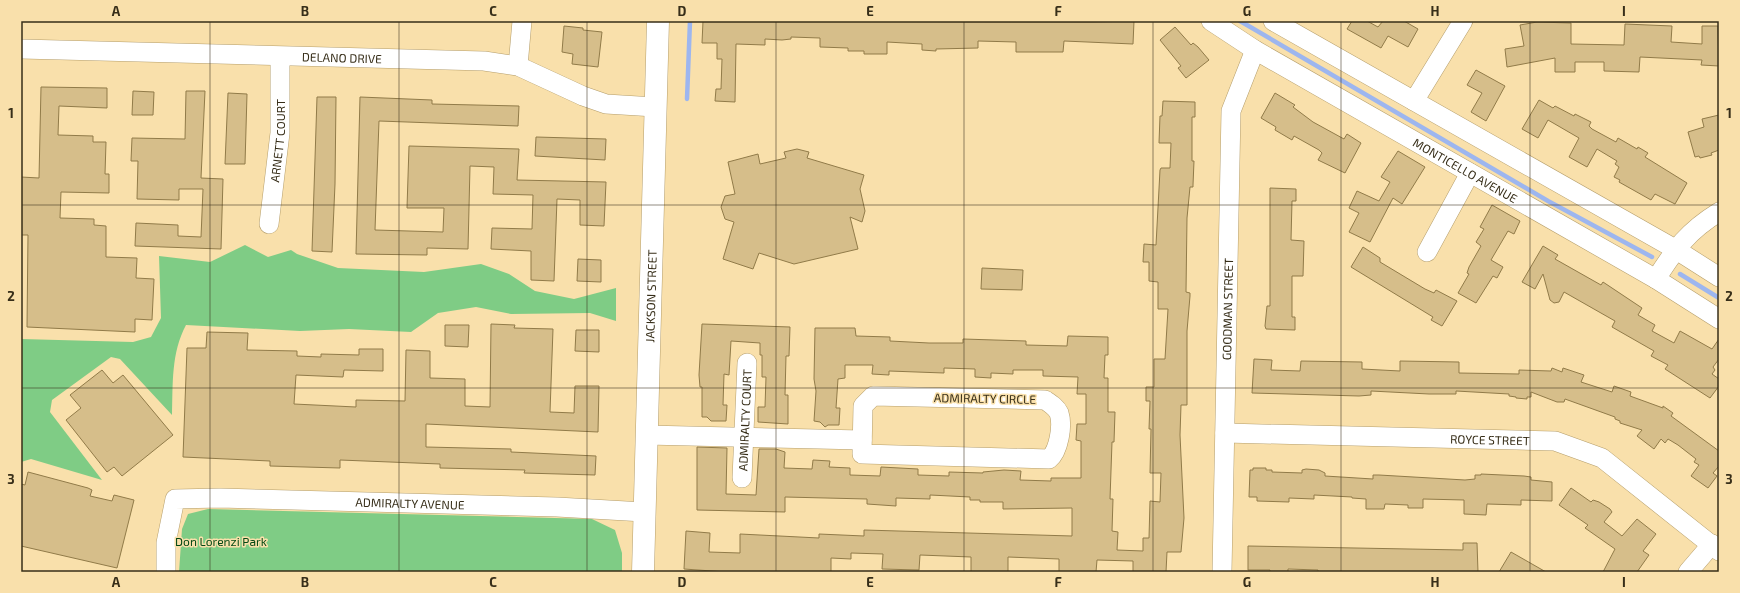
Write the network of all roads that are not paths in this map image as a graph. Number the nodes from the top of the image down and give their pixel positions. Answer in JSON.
{"nodes":[{"id":1,"x":522,"y":21,"type":"edge"},
{"id":2,"x":658,"y":21,"type":"edge"},
{"id":3,"x":1211,"y":21,"type":"edge"},
{"id":4,"x":1273,"y":21,"type":"edge"},
{"id":5,"x":1463,"y":21,"type":"edge"},
{"id":6,"x":21,"y":49,"type":"edge"},
{"id":7,"x":1255,"y":50,"type":"junction"},
{"id":8,"x":280,"y":57,"type":"junction"},
{"id":9,"x":518,"y":66,"type":"junction"},
{"id":10,"x":1414,"y":101,"type":"junction"},
{"id":11,"x":655,"y":107,"type":"junction"},
{"id":12,"x":1470,"y":173,"type":"junction"},
{"id":13,"x":1719,"y":212,"type":"edge"},
{"id":14,"x":269,"y":224,"type":"dead end"},
{"id":15,"x":1675,"y":249,"type":"junction"},
{"id":16,"x":1427,"y":252,"type":"dead end"},
{"id":17,"x":1719,"y":277,"type":"edge"},
{"id":18,"x":1656,"y":279,"type":"junction"},
{"id":19,"x":1719,"y":319,"type":"edge"},
{"id":20,"x":747,"y":363,"type":"dead end"},
{"id":21,"x":1225,"y":432,"type":"junction"},
{"id":22,"x":646,"y":435,"type":"junction"},
{"id":23,"x":744,"y":437,"type":"junction"},
{"id":24,"x":862,"y":440,"type":"junction"},
{"id":25,"x":742,"y":478,"type":"dead end"},
{"id":26,"x":644,"y":512,"type":"junction"},
{"id":27,"x":1716,"y":547,"type":"edge"},
{"id":28,"x":166,"y":572,"type":"edge"},
{"id":29,"x":643,"y":572,"type":"edge"},
{"id":30,"x":1222,"y":572,"type":"edge"},
{"id":31,"x":1688,"y":572,"type":"edge"}],
"edges":[{"from":1,"to":9,"type":"street"},
{"from":2,"to":11,"type":"main road","name":"JACKSON STREET"},
{"from":3,"to":7,"type":"street","name":"MONTICELLO AVENUE"},
{"from":4,"to":10,"type":"street"},
{"from":5,"to":10,"type":"street"},
{"from":6,"to":8,"type":"street","name":"DELANO DRIVE"},
{"from":7,"to":12,"type":"street","name":"MONTICELLO AVENUE"},
{"from":7,"to":21,"type":"street","name":"GOODMAN STREET"},
{"from":8,"to":9,"type":"street","name":"DELANO DRIVE"},
{"from":8,"to":14,"type":"street","name":"ARNETT COURT"},
{"from":9,"to":11,"type":"street","name":"DELANO DRIVE"},
{"from":10,"to":15,"type":"street"},
{"from":11,"to":22,"type":"main road","name":"JACKSON STREET"},
{"from":12,"to":16,"type":"street"},
{"from":12,"to":18,"type":"street","name":"MONTICELLO AVENUE"},
{"from":13,"to":15,"type":"street"},
{"from":15,"to":17,"type":"street"},
{"from":15,"to":18,"type":"street"},
{"from":18,"to":19,"type":"street","name":"MONTICELLO AVENUE"},
{"from":20,"to":23,"type":"street","name":"ADMIRALTY COURT"},
{"from":21,"to":27,"type":"street","name":"ROYCE STREET"},
{"from":21,"to":30,"type":"street","name":"GOODMAN STREET"},
{"from":22,"to":23,"type":"street"},
{"from":22,"to":26,"type":"main road","name":"JACKSON STREET"},
{"from":23,"to":24,"type":"street"},
{"from":23,"to":25,"type":"street","name":"ADMIRALTY COURT"},
{"from":24,"to":24,"type":"street","name":"ADMIRALTY CIRCLE"},
{"from":26,"to":28,"type":"street","name":"ADMIRALTY AVENUE"},
{"from":26,"to":29,"type":"main road","name":"JACKSON STREET"},
{"from":27,"to":31,"type":"street"}]}
